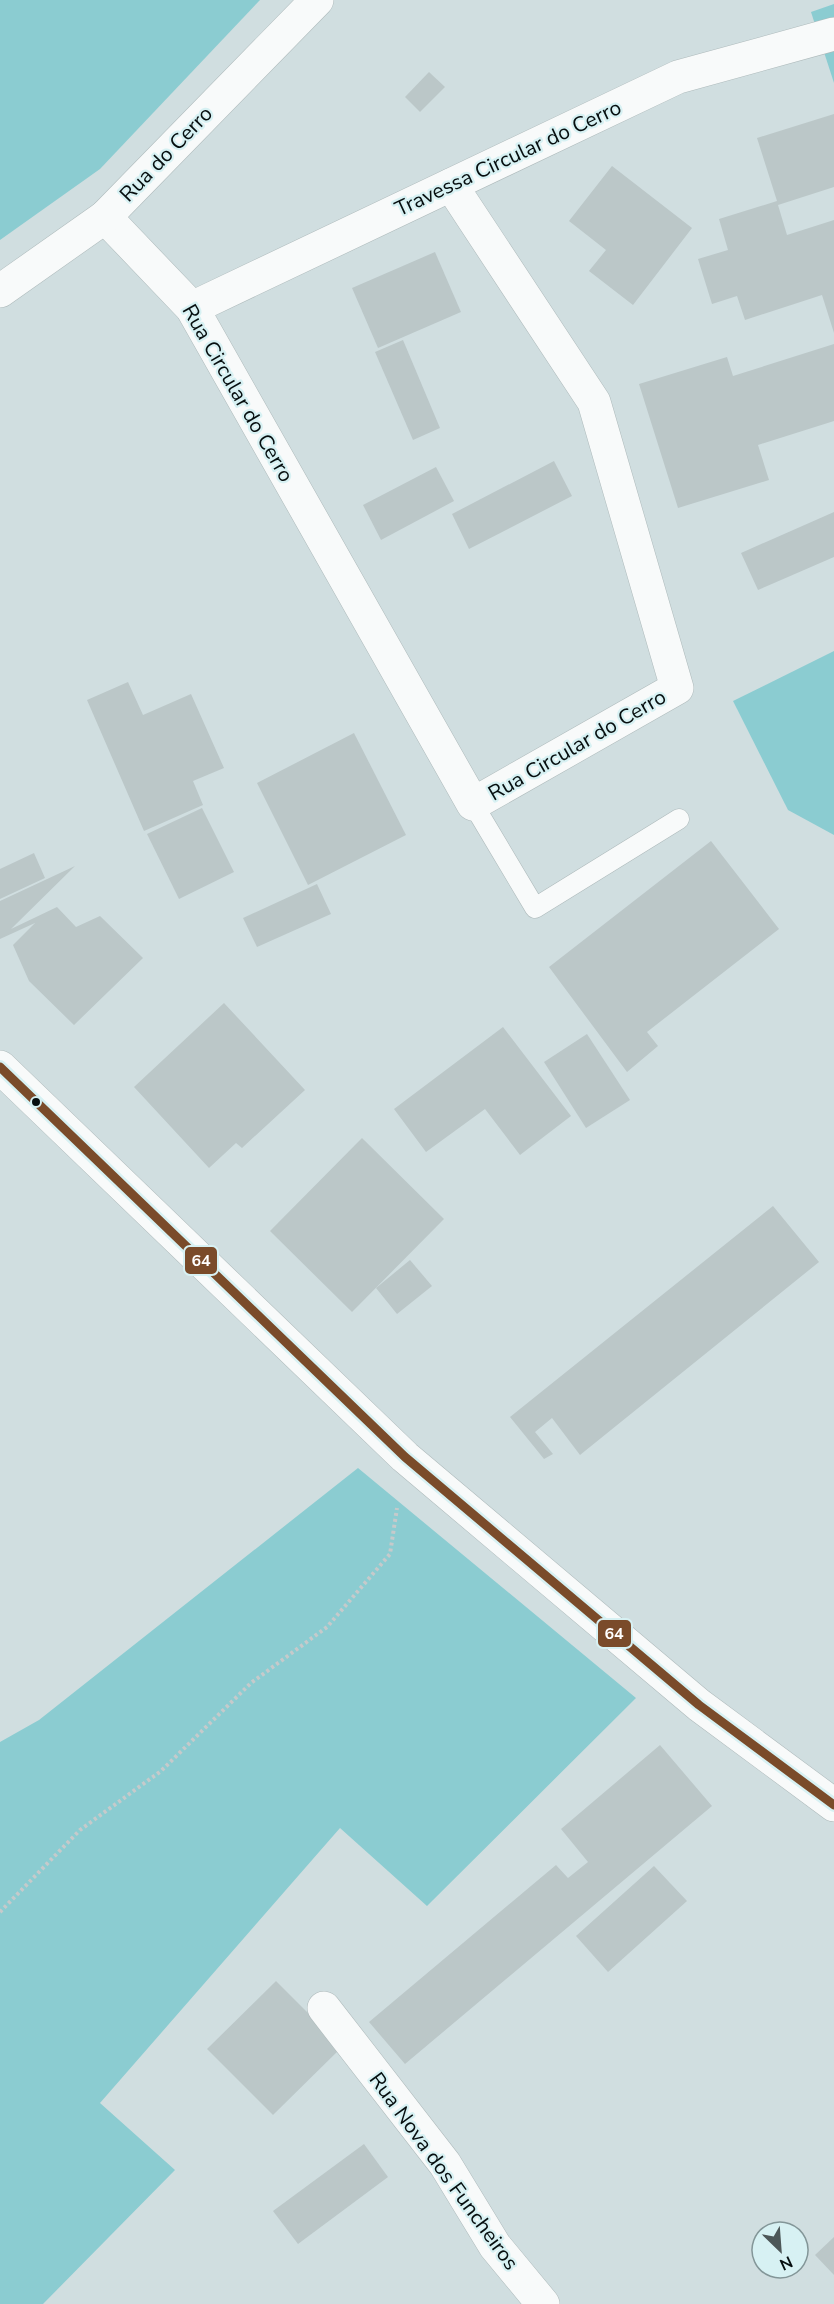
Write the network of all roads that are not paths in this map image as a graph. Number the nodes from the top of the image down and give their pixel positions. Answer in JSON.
{"nodes":[{"id":1,"x":317,"y":0,"type":"edge"},
{"id":2,"x":834,"y":34,"type":"edge"},
{"id":3,"x":451,"y":185,"type":"junction"},
{"id":4,"x":105,"y":217,"type":"junction"},
{"id":5,"x":0,"y":291,"type":"edge"},
{"id":6,"x":192,"y":308,"type":"junction"},
{"id":7,"x":473,"y":804,"type":"junction"},
{"id":8,"x":679,"y":819,"type":"dead end"},
{"id":9,"x":0,"y":1067,"type":"edge"},
{"id":10,"x":834,"y":1805,"type":"edge"},
{"id":11,"x":324,"y":2008,"type":"dead end"},
{"id":12,"x":543,"y":2304,"type":"edge"}],
"edges":[{"from":1,"to":4,"type":"street","name":"Rua do Cerro"},
{"from":2,"to":3,"type":"street","name":"Travessa Circular do Cerro"},
{"from":3,"to":6,"type":"street","name":"Travessa Circular do Cerro"},
{"from":3,"to":7,"type":"street","name":"Rua Circular do Cerro"},
{"from":4,"to":5,"type":"street","name":"Rua do Cerro"},
{"from":4,"to":6,"type":"street","name":"Rua Circular do Cerro"},
{"from":6,"to":7,"type":"street","name":"Rua Circular do Cerro"},
{"from":7,"to":8,"type":"lane"},
{"from":9,"to":10,"type":"street"},
{"from":11,"to":12,"type":"street","name":"Rua Nova dos Funcheiros"}]}
